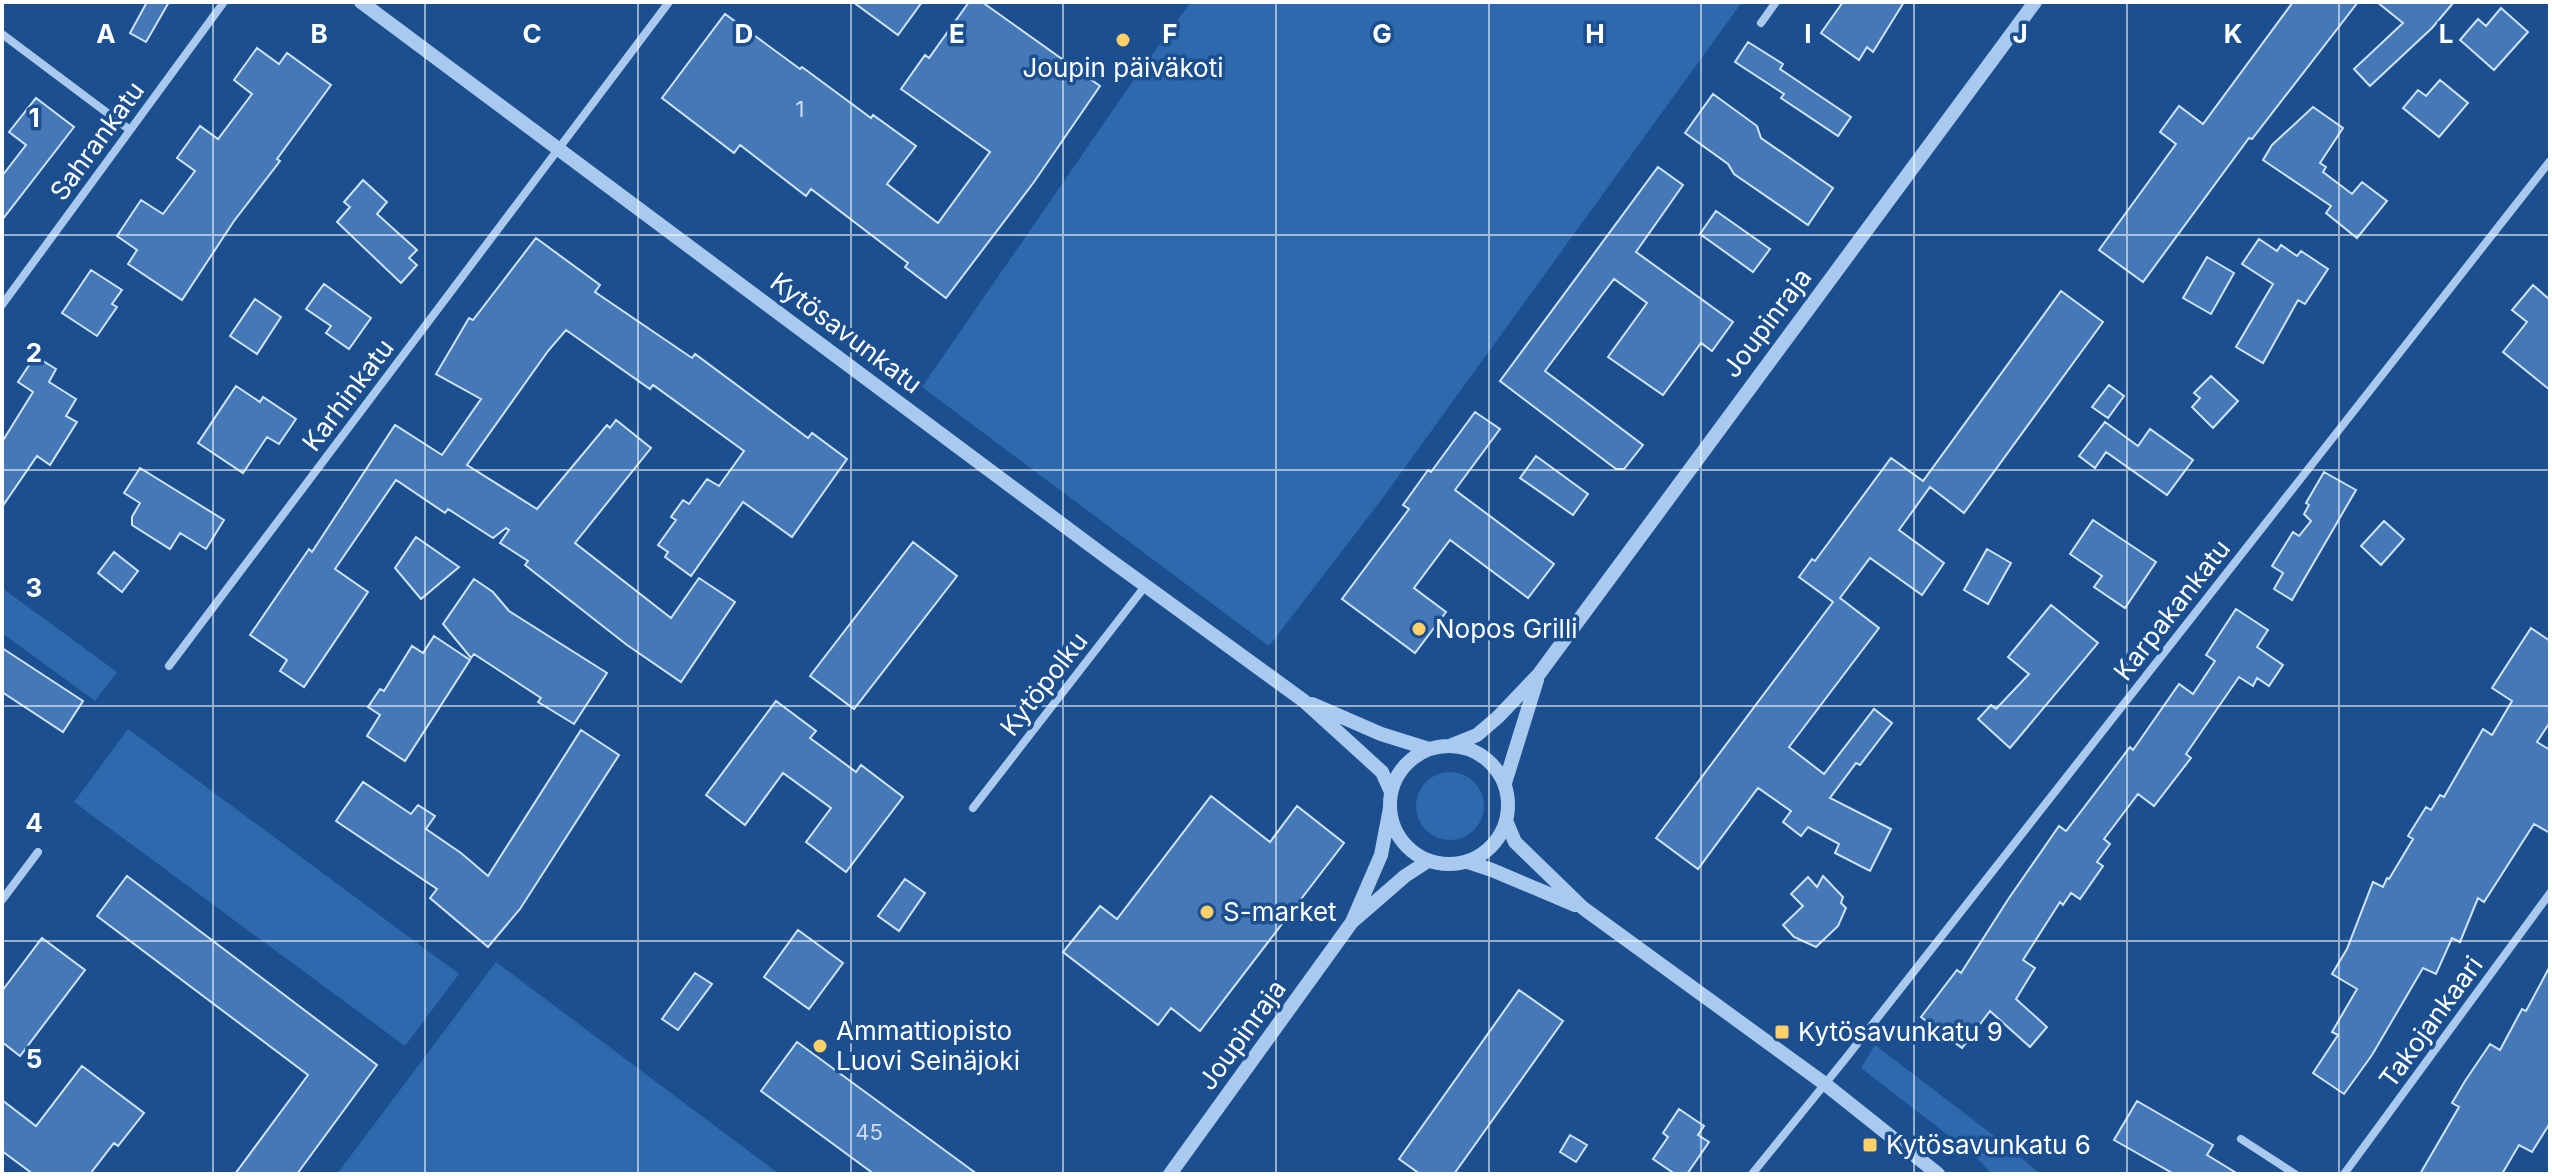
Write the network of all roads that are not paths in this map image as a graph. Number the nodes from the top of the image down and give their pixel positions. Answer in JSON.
{"nodes":[{"id":1,"x":224,"y":2,"type":"edge"},
{"id":2,"x":361,"y":2,"type":"edge"},
{"id":3,"x":669,"y":2,"type":"edge"},
{"id":4,"x":1776,"y":2,"type":"edge"},
{"id":5,"x":2035,"y":2,"type":"edge"},
{"id":6,"x":1761,"y":23,"type":"dead end"},
{"id":7,"x":2,"y":34,"type":"edge"},
{"id":8,"x":130,"y":130,"type":"junction"},
{"id":9,"x":559,"y":149,"type":"junction"},
{"id":10,"x":2550,"y":161,"type":"edge"},
{"id":11,"x":2,"y":305,"type":"edge"},
{"id":12,"x":1146,"y":585,"type":"junction"},
{"id":13,"x":169,"y":666,"type":"dead end"},
{"id":14,"x":1539,"y":674,"type":"junction"},
{"id":15,"x":1304,"y":701,"type":"junction"},
{"id":16,"x":1452,"y":745,"type":"junction"},
{"id":17,"x":1429,"y":749,"type":"junction"},
{"id":18,"x":1505,"y":783,"type":"junction"},
{"id":19,"x":1391,"y":792,"type":"junction"},
{"id":20,"x":973,"y":808,"type":"dead end"},
{"id":21,"x":1390,"y":808,"type":"junction"},
{"id":22,"x":1507,"y":823,"type":"junction"},
{"id":23,"x":38,"y":852,"type":"dead end"},
{"id":24,"x":1428,"y":861,"type":"junction"},
{"id":25,"x":1468,"y":862,"type":"junction"},
{"id":26,"x":2550,"y":893,"type":"edge"},
{"id":27,"x":2,"y":900,"type":"edge"},
{"id":28,"x":1583,"y":908,"type":"junction"},
{"id":29,"x":1352,"y":922,"type":"junction"},
{"id":30,"x":1825,"y":1084,"type":"junction"},
{"id":31,"x":2241,"y":1139,"type":"dead end"},
{"id":32,"x":1170,"y":1174,"type":"edge"},
{"id":33,"x":1752,"y":1174,"type":"edge"},
{"id":34,"x":1938,"y":1174,"type":"edge"},
{"id":35,"x":2295,"y":1174,"type":"edge"},
{"id":36,"x":2344,"y":1174,"type":"edge"}],
"edges":[{"from":1,"to":8,"type":"street","name":"Sahrankatu"},
{"from":2,"to":9,"type":"street","name":"Kytösavunkatu"},
{"from":3,"to":9,"type":"street","name":"Karhinkatu"},
{"from":4,"to":6,"type":"street"},
{"from":5,"to":14,"type":"street","name":"Joupinraja"},
{"from":7,"to":8,"type":"street"},
{"from":8,"to":11,"type":"street","name":"Sahrankatu"},
{"from":9,"to":12,"type":"street","name":"Kytösavunkatu"},
{"from":9,"to":13,"type":"street","name":"Karhinkatu"},
{"from":10,"to":30,"type":"street","name":"Karpakankatu"},
{"from":12,"to":15,"type":"street","name":"Kytösavunkatu"},
{"from":12,"to":20,"type":"street","name":"Kytöpolku"},
{"from":14,"to":16,"type":"street","name":"Joupinraja"},
{"from":14,"to":18,"type":"street","name":"Joupinraja"},
{"from":15,"to":17,"type":"street","name":"Kytösavunkatu"},
{"from":15,"to":19,"type":"street","name":"Kytösavunkatu"},
{"from":16,"to":17,"type":"street"},
{"from":16,"to":18,"type":"street"},
{"from":17,"to":19,"type":"street"},
{"from":18,"to":22,"type":"street"},
{"from":19,"to":21,"type":"street"},
{"from":21,"to":24,"type":"street"},
{"from":21,"to":29,"type":"street","name":"Joupinraja"},
{"from":22,"to":25,"type":"street"},
{"from":22,"to":28,"type":"street"},
{"from":23,"to":27,"type":"street"},
{"from":24,"to":25,"type":"street"},
{"from":24,"to":29,"type":"street","name":"Joupinraja"},
{"from":25,"to":28,"type":"street"},
{"from":26,"to":36,"type":"street","name":"Takojankaari"},
{"from":28,"to":30,"type":"street"},
{"from":29,"to":32,"type":"street","name":"Joupinraja"},
{"from":30,"to":33,"type":"street","name":"Karpakankatu"},
{"from":30,"to":34,"type":"street"},
{"from":31,"to":35,"type":"street"}]}
